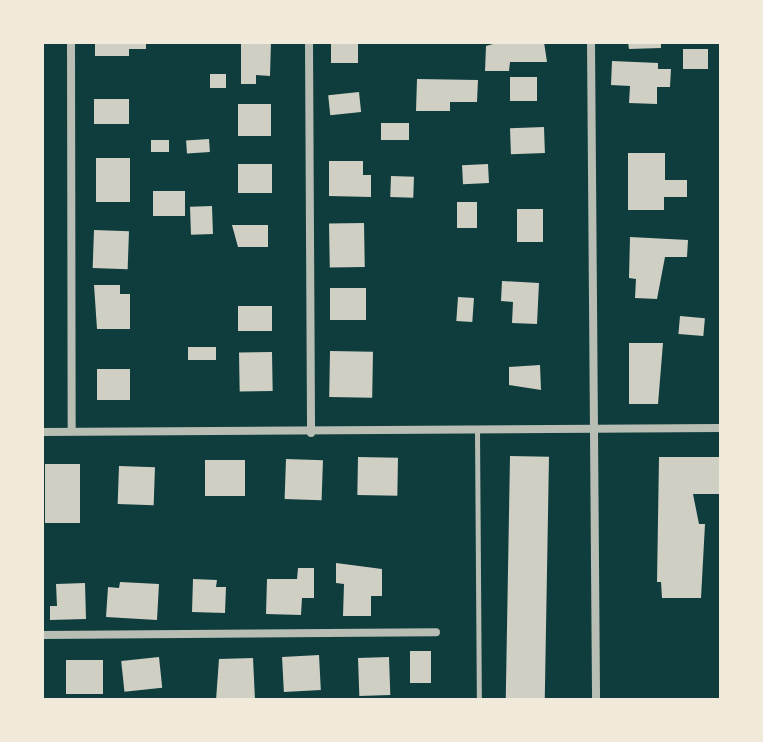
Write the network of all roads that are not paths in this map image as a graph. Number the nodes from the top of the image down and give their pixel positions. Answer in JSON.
{"nodes":[{"id":1,"x":71,"y":42,"type":"edge"},
{"id":2,"x":309,"y":42,"type":"edge"},
{"id":3,"x":591,"y":42,"type":"edge"},
{"id":4,"x":594,"y":428,"type":"junction"},
{"id":5,"x":721,"y":428,"type":"edge"},
{"id":6,"x":72,"y":431,"type":"junction"},
{"id":7,"x":477,"y":431,"type":"junction"},
{"id":8,"x":42,"y":432,"type":"edge"},
{"id":9,"x":311,"y":433,"type":"junction"},
{"id":10,"x":721,"y":519,"type":"edge"},
{"id":11,"x":721,"y":584,"type":"edge"},
{"id":12,"x":436,"y":632,"type":"dead end"},
{"id":13,"x":42,"y":635,"type":"edge"},
{"id":14,"x":479,"y":700,"type":"edge"},
{"id":15,"x":596,"y":700,"type":"edge"}],
"edges":[{"from":1,"to":6,"type":"street"},
{"from":2,"to":9,"type":"street"},
{"from":3,"to":4,"type":"street"},
{"from":4,"to":5,"type":"street"},
{"from":4,"to":7,"type":"street"},
{"from":4,"to":15,"type":"street"},
{"from":6,"to":8,"type":"street"},
{"from":6,"to":9,"type":"street"},
{"from":7,"to":9,"type":"street"},
{"from":7,"to":14,"type":"lane"},
{"from":10,"to":11,"type":"lane"},
{"from":12,"to":13,"type":"street"}]}
